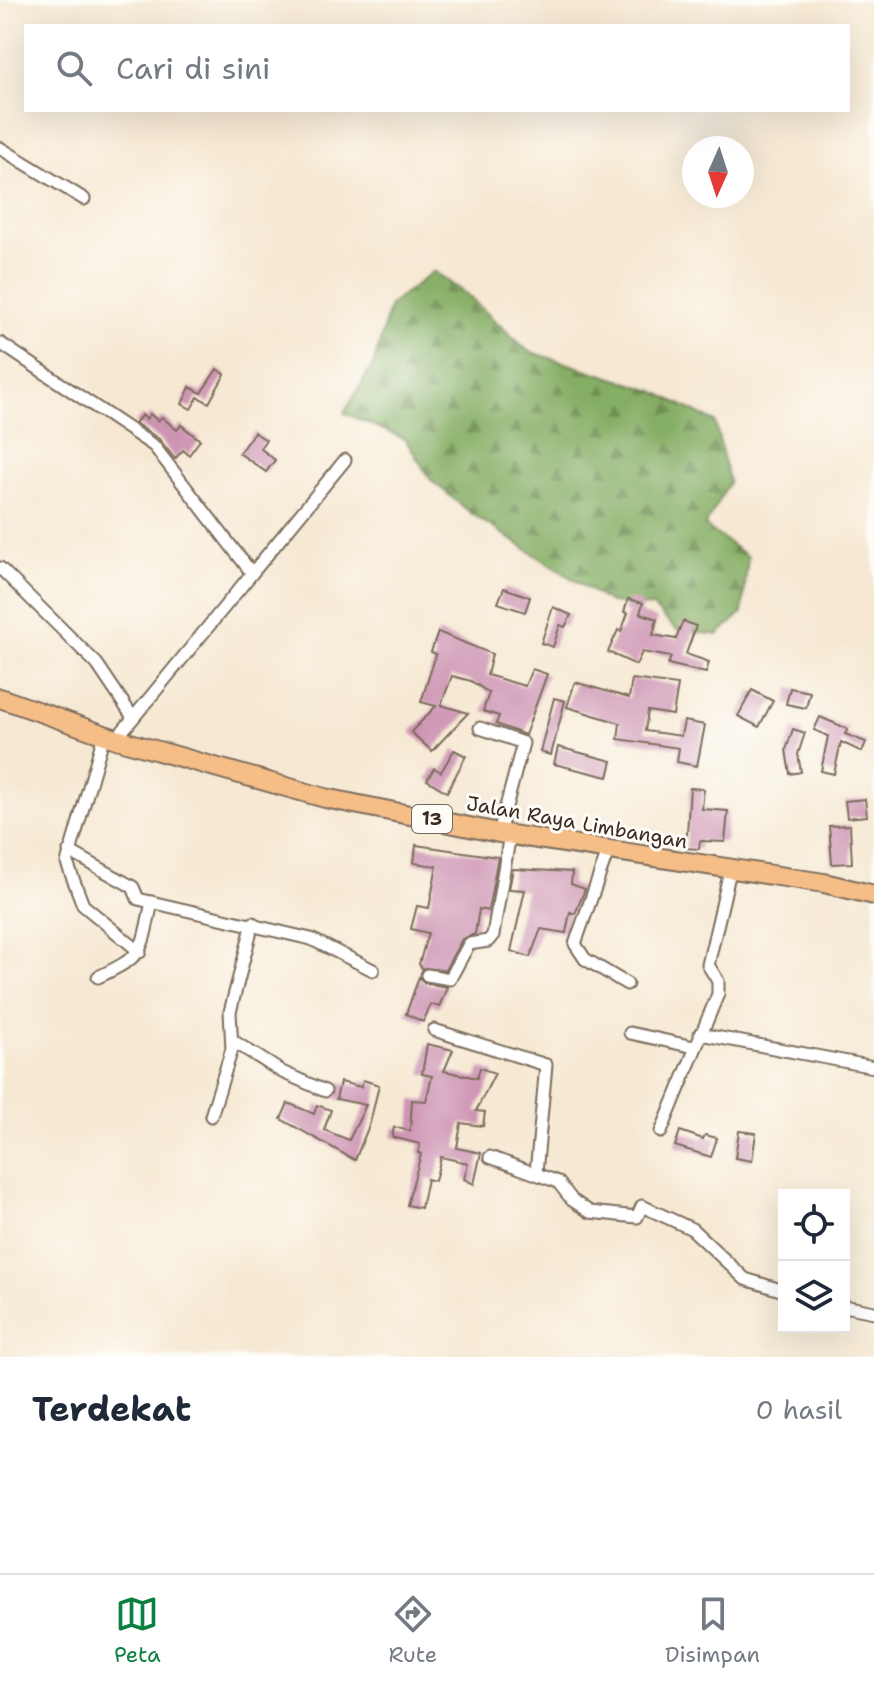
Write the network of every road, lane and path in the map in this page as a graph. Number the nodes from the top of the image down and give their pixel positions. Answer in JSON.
{"nodes":[{"id":1,"x":0,"y":148,"type":"edge"},
{"id":2,"x":84,"y":199,"type":"dead end"},
{"id":3,"x":0,"y":343,"type":"edge"},
{"id":4,"x":345,"y":460,"type":"dead end"},
{"id":5,"x":0,"y":568,"type":"edge"},
{"id":6,"x":251,"y":572,"type":"junction"},
{"id":7,"x":0,"y":698,"type":"edge"},
{"id":8,"x":132,"y":716,"type":"junction"},
{"id":9,"x":480,"y":728,"type":"dead end"},
{"id":10,"x":110,"y":737,"type":"junction"},
{"id":11,"x":504,"y":834,"type":"junction"},
{"id":12,"x":69,"y":851,"type":"junction"},
{"id":13,"x":608,"y":851,"type":"junction"},
{"id":14,"x":730,"y":871,"type":"junction"},
{"id":15,"x":874,"y":895,"type":"edge"},
{"id":16,"x":152,"y":902,"type":"junction"},
{"id":17,"x":253,"y":923,"type":"junction"},
{"id":18,"x":140,"y":952,"type":"junction"},
{"id":19,"x":373,"y":970,"type":"dead end"},
{"id":20,"x":427,"y":975,"type":"dead end"},
{"id":21,"x":98,"y":977,"type":"dead end"},
{"id":22,"x":627,"y":984,"type":"dead end"},
{"id":23,"x":434,"y":1030,"type":"dead end"},
{"id":24,"x":630,"y":1033,"type":"dead end"},
{"id":25,"x":700,"y":1034,"type":"junction"},
{"id":26,"x":233,"y":1041,"type":"junction"},
{"id":27,"x":694,"y":1047,"type":"junction"},
{"id":28,"x":874,"y":1067,"type":"edge"},
{"id":29,"x":325,"y":1091,"type":"dead end"},
{"id":30,"x":211,"y":1116,"type":"dead end"},
{"id":31,"x":661,"y":1132,"type":"dead end"},
{"id":32,"x":490,"y":1157,"type":"dead end"},
{"id":33,"x":536,"y":1173,"type":"junction"},
{"id":34,"x":778,"y":1289,"type":"edge"},
{"id":35,"x":850,"y":1307,"type":"edge"},
{"id":36,"x":874,"y":1312,"type":"edge"}],
"edges":[{"from":1,"to":2,"type":"street"},
{"from":3,"to":6,"type":"street"},
{"from":4,"to":6,"type":"street"},
{"from":5,"to":8,"type":"street"},
{"from":6,"to":8,"type":"street"},
{"from":7,"to":10,"type":"highway","name":"Jalan Raya Limbangan","number":"13"},
{"from":8,"to":10,"type":"street"},
{"from":9,"to":11,"type":"street"},
{"from":10,"to":11,"type":"highway","name":"Jalan Raya Limbangan","number":"13"},
{"from":10,"to":12,"type":"street"},
{"from":11,"to":13,"type":"highway","name":"Jalan Raya Limbangan","number":"13"},
{"from":11,"to":20,"type":"street"},
{"from":12,"to":16,"type":"street"},
{"from":12,"to":18,"type":"street"},
{"from":13,"to":14,"type":"highway","name":"Jalan Raya Limbangan","number":"13"},
{"from":13,"to":22,"type":"street"},
{"from":14,"to":15,"type":"highway","name":"Jalan Raya Limbangan","number":"13"},
{"from":14,"to":25,"type":"street"},
{"from":16,"to":17,"type":"street"},
{"from":16,"to":18,"type":"street"},
{"from":17,"to":19,"type":"street"},
{"from":17,"to":26,"type":"street"},
{"from":18,"to":21,"type":"street"},
{"from":23,"to":33,"type":"street"},
{"from":24,"to":27,"type":"street"},
{"from":25,"to":27,"type":"street"},
{"from":25,"to":28,"type":"street"},
{"from":26,"to":29,"type":"street"},
{"from":26,"to":30,"type":"street"},
{"from":27,"to":31,"type":"street"},
{"from":32,"to":33,"type":"street"},
{"from":33,"to":34,"type":"street"},
{"from":35,"to":36,"type":"street"}]}
